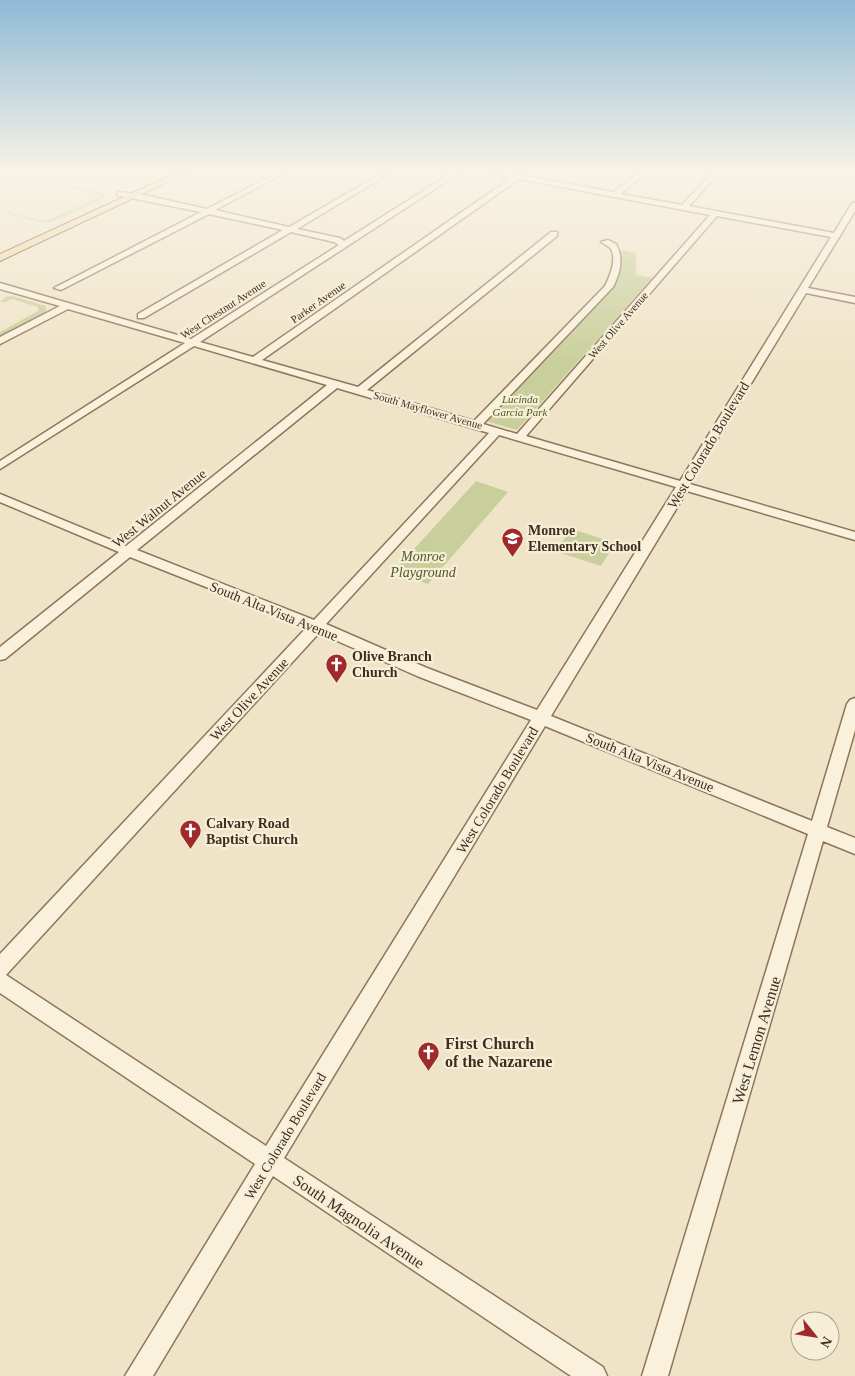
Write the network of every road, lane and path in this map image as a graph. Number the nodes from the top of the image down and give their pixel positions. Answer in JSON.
{"nodes":[{"id":1,"x":32,"y":236,"type":"edge"},
{"id":2,"x":44,"y":236,"type":"edge"},
{"id":3,"x":159,"y":236,"type":"edge"},
{"id":4,"x":280,"y":236,"type":"edge"},
{"id":5,"x":287,"y":236,"type":"edge"},
{"id":6,"x":320,"y":236,"type":"edge"},
{"id":7,"x":358,"y":236,"type":"edge"},
{"id":8,"x":432,"y":236,"type":"edge"},
{"id":9,"x":551,"y":236,"type":"edge"},
{"id":10,"x":696,"y":236,"type":"edge"},
{"id":11,"x":837,"y":236,"type":"edge"},
{"id":12,"x":606,"y":242,"type":"dead end"},
{"id":13,"x":344,"y":245,"type":"junction"},
{"id":14,"x":0,"y":250,"type":"edge"},
{"id":15,"x":0,"y":258,"type":"edge"},
{"id":16,"x":0,"y":286,"type":"edge"},
{"id":17,"x":58,"y":288,"type":"dead end"},
{"id":18,"x":803,"y":290,"type":"junction"},
{"id":19,"x":855,"y":300,"type":"edge"},
{"id":20,"x":69,"y":305,"type":"junction"},
{"id":21,"x":141,"y":316,"type":"dead end"},
{"id":22,"x":0,"y":341,"type":"edge"},
{"id":23,"x":194,"y":341,"type":"junction"},
{"id":24,"x":255,"y":360,"type":"junction"},
{"id":25,"x":336,"y":383,"type":"junction"},
{"id":26,"x":360,"y":391,"type":"junction"},
{"id":27,"x":476,"y":424,"type":"junction"},
{"id":28,"x":497,"y":431,"type":"junction"},
{"id":29,"x":520,"y":437,"type":"junction"},
{"id":30,"x":0,"y":466,"type":"edge"},
{"id":31,"x":684,"y":485,"type":"junction"},
{"id":32,"x":0,"y":498,"type":"edge"},
{"id":33,"x":855,"y":536,"type":"edge"},
{"id":34,"x":129,"y":551,"type":"junction"},
{"id":35,"x":317,"y":626,"type":"junction"},
{"id":36,"x":0,"y":655,"type":"edge"},
{"id":37,"x":855,"y":704,"type":"edge"},
{"id":38,"x":542,"y":718,"type":"junction"},
{"id":39,"x":818,"y":830,"type":"junction"},
{"id":40,"x":855,"y":846,"type":"edge"},
{"id":41,"x":0,"y":968,"type":"edge"},
{"id":42,"x":0,"y":982,"type":"edge"},
{"id":43,"x":270,"y":1161,"type":"junction"},
{"id":44,"x":138,"y":1376,"type":"edge"},
{"id":45,"x":594,"y":1376,"type":"edge"},
{"id":46,"x":656,"y":1376,"type":"edge"}],
"edges":[{"from":1,"to":14,"type":"main road"},
{"from":2,"to":15,"type":"main road"},
{"from":3,"to":17,"type":"street"},
{"from":4,"to":21,"type":"street"},
{"from":5,"to":13,"type":"street"},
{"from":6,"to":13,"type":"street"},
{"from":7,"to":13,"type":"street","name":"West Chestnut Avenue"},
{"from":8,"to":24,"type":"street","name":"Parker Avenue"},
{"from":9,"to":26,"type":"street"},
{"from":10,"to":29,"type":"street","name":"West Olive Avenue"},
{"from":11,"to":18,"type":"street","name":"West Colorado Boulevard"},
{"from":12,"to":27,"type":"street"},
{"from":13,"to":23,"type":"street","name":"West Chestnut Avenue"},
{"from":16,"to":20,"type":"street","name":"South Mayflower Avenue"},
{"from":18,"to":19,"type":"street"},
{"from":18,"to":31,"type":"street","name":"West Colorado Boulevard"},
{"from":20,"to":22,"type":"street"},
{"from":20,"to":23,"type":"street","name":"South Mayflower Avenue"},
{"from":23,"to":24,"type":"street","name":"South Mayflower Avenue"},
{"from":23,"to":30,"type":"street","name":"West Chestnut Avenue"},
{"from":24,"to":25,"type":"street","name":"South Mayflower Avenue"},
{"from":25,"to":26,"type":"street","name":"South Mayflower Avenue"},
{"from":25,"to":34,"type":"street","name":"West Walnut Avenue"},
{"from":26,"to":27,"type":"street","name":"South Mayflower Avenue"},
{"from":27,"to":28,"type":"street","name":"South Mayflower Avenue"},
{"from":28,"to":29,"type":"street","name":"South Mayflower Avenue"},
{"from":28,"to":35,"type":"street","name":"West Olive Avenue"},
{"from":29,"to":31,"type":"street","name":"South Mayflower Avenue"},
{"from":31,"to":33,"type":"street","name":"South Mayflower Avenue"},
{"from":31,"to":38,"type":"street","name":"West Colorado Boulevard"},
{"from":32,"to":34,"type":"street","name":"South Alta Vista Avenue"},
{"from":34,"to":35,"type":"street","name":"South Alta Vista Avenue"},
{"from":34,"to":36,"type":"street","name":"West Walnut Avenue"},
{"from":35,"to":38,"type":"street","name":"South Alta Vista Avenue"},
{"from":35,"to":41,"type":"street","name":"West Olive Avenue"},
{"from":37,"to":39,"type":"street","name":"West Lemon Avenue"},
{"from":38,"to":39,"type":"street","name":"South Alta Vista Avenue"},
{"from":38,"to":43,"type":"street","name":"West Colorado Boulevard"},
{"from":39,"to":40,"type":"street","name":"South Alta Vista Avenue"},
{"from":39,"to":46,"type":"street","name":"West Lemon Avenue"},
{"from":42,"to":43,"type":"street","name":"South Magnolia Avenue"},
{"from":43,"to":44,"type":"street","name":"West Colorado Boulevard"},
{"from":43,"to":45,"type":"street","name":"South Magnolia Avenue"}]}
